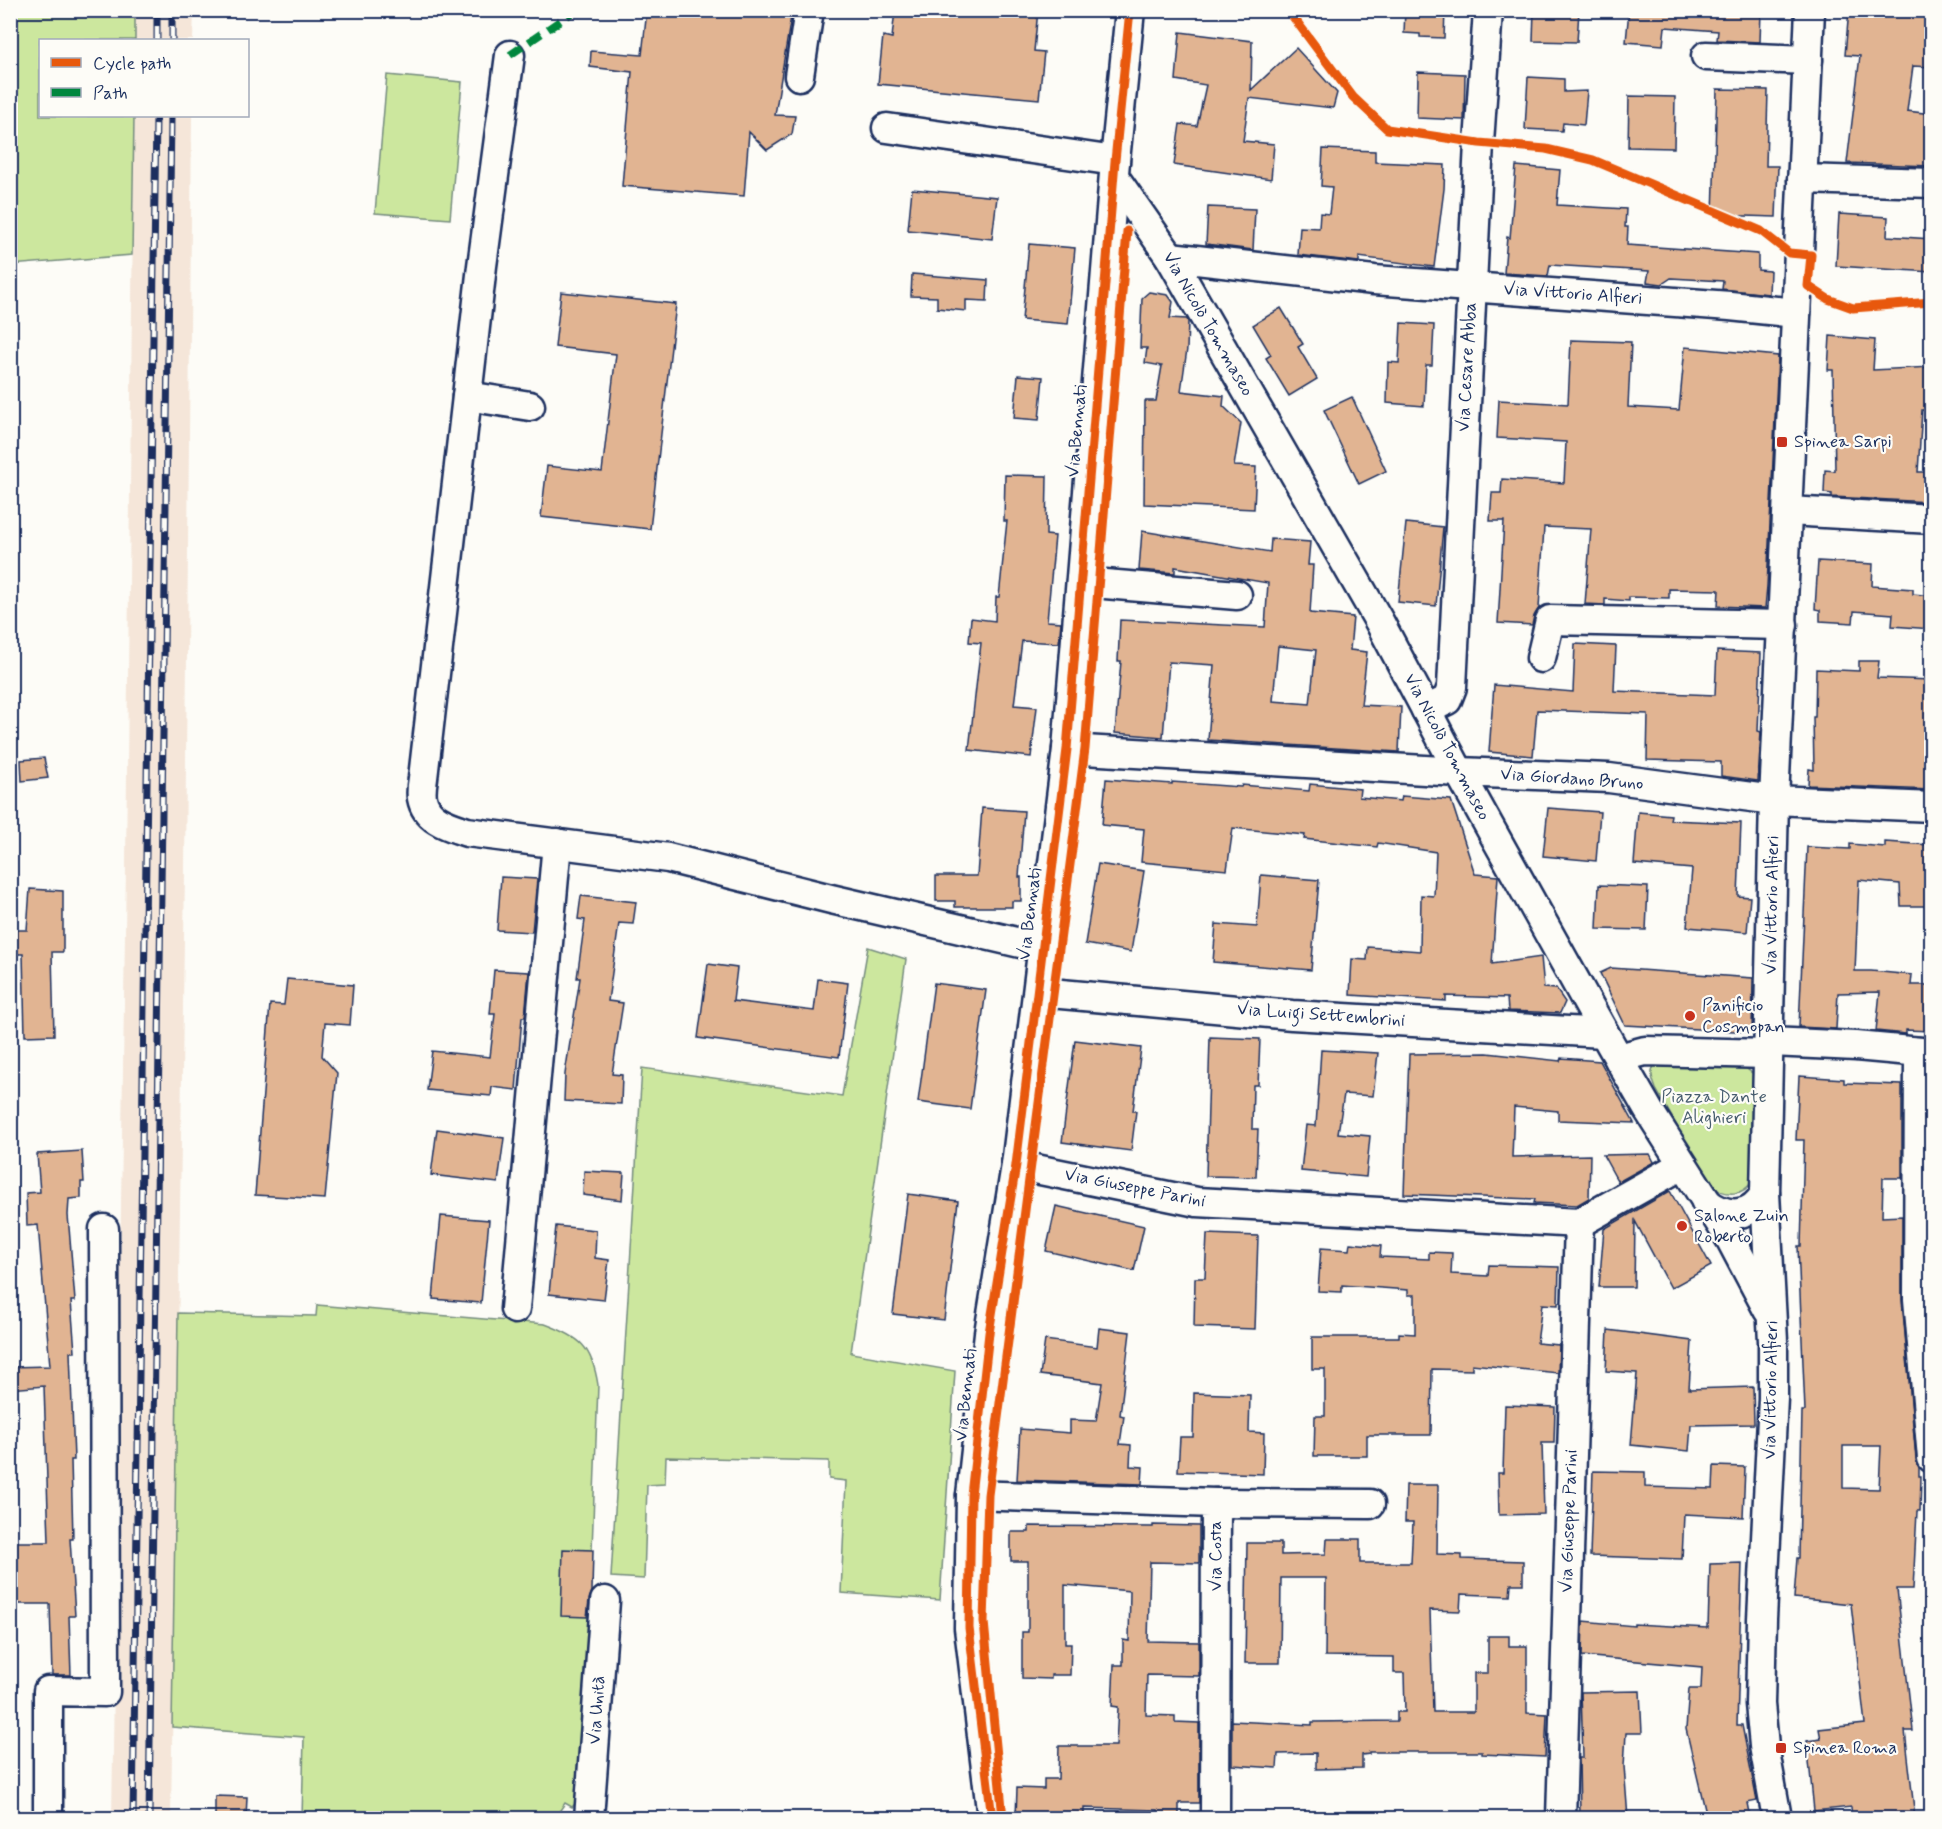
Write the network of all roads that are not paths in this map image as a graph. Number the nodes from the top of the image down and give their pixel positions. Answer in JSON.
{"nodes":[{"id":1,"x":809,"y":10,"type":"edge"},
{"id":2,"x":1130,"y":10,"type":"edge"},
{"id":3,"x":1488,"y":10,"type":"edge"},
{"id":4,"x":1810,"y":10,"type":"edge"},
{"id":5,"x":510,"y":55,"type":"dead end"},
{"id":6,"x":1706,"y":56,"type":"dead end"},
{"id":7,"x":1808,"y":60,"type":"junction"},
{"id":8,"x":800,"y":76,"type":"dead end"},
{"id":9,"x":887,"y":128,"type":"dead end"},
{"id":10,"x":1115,"y":169,"type":"junction"},
{"id":11,"x":1802,"y":179,"type":"junction"},
{"id":12,"x":1932,"y":183,"type":"edge"},
{"id":13,"x":1170,"y":257,"type":"junction"},
{"id":14,"x":1472,"y":286,"type":"junction"},
{"id":15,"x":1796,"y":313,"type":"junction"},
{"id":16,"x":467,"y":396,"type":"junction"},
{"id":17,"x":530,"y":405,"type":"dead end"},
{"id":18,"x":1788,"y":511,"type":"junction"},
{"id":19,"x":1932,"y":519,"type":"edge"},
{"id":20,"x":1081,"y":582,"type":"junction"},
{"id":21,"x":1237,"y":595,"type":"dead end"},
{"id":22,"x":1783,"y":625,"type":"junction"},
{"id":23,"x":1541,"y":658,"type":"dead end"},
{"id":24,"x":1426,"y":710,"type":"junction"},
{"id":25,"x":1067,"y":749,"type":"junction"},
{"id":26,"x":1459,"y":772,"type":"junction"},
{"id":27,"x":1774,"y":800,"type":"junction"},
{"id":28,"x":1932,"y":807,"type":"edge"},
{"id":29,"x":557,"y":843,"type":"junction"},
{"id":30,"x":1042,"y":948,"type":"junction"},
{"id":31,"x":1039,"y":992,"type":"junction"},
{"id":32,"x":1604,"y":1033,"type":"junction"},
{"id":33,"x":1768,"y":1048,"type":"junction"},
{"id":34,"x":1925,"y":1052,"type":"edge"},
{"id":35,"x":1620,"y":1061,"type":"junction"},
{"id":36,"x":1016,"y":1165,"type":"junction"},
{"id":37,"x":1682,"y":1165,"type":"junction"},
{"id":38,"x":1766,"y":1193,"type":"junction"},
{"id":39,"x":1706,"y":1202,"type":"junction"},
{"id":40,"x":1579,"y":1223,"type":"junction"},
{"id":41,"x":104,"y":1228,"type":"dead end"},
{"id":42,"x":515,"y":1309,"type":"dead end"},
{"id":43,"x":1773,"y":1319,"type":"junction"},
{"id":44,"x":1932,"y":1458,"type":"edge"},
{"id":45,"x":971,"y":1495,"type":"junction"},
{"id":46,"x":1216,"y":1503,"type":"junction"},
{"id":47,"x":1370,"y":1504,"type":"dead end"},
{"id":48,"x":605,"y":1601,"type":"dead end"},
{"id":49,"x":48,"y":1818,"type":"edge"},
{"id":50,"x":589,"y":1818,"type":"edge"},
{"id":51,"x":992,"y":1818,"type":"edge"},
{"id":52,"x":1215,"y":1818,"type":"edge"},
{"id":53,"x":1561,"y":1818,"type":"edge"},
{"id":54,"x":1777,"y":1818,"type":"edge"}],
"edges":[{"from":1,"to":8,"type":"street"},
{"from":2,"to":10,"type":"street","name":"Via Bennati"},
{"from":3,"to":14,"type":"street","name":"Via Cesare Abba"},
{"from":4,"to":7,"type":"street","name":"Via Vittorio Alfieri"},
{"from":5,"to":16,"type":"street"},
{"from":6,"to":7,"type":"street"},
{"from":7,"to":11,"type":"street","name":"Via Vittorio Alfieri"},
{"from":9,"to":10,"type":"street"},
{"from":10,"to":13,"type":"street","name":"Via Nicolò Tommaseo"},
{"from":10,"to":20,"type":"street","name":"Via Bennati"},
{"from":11,"to":12,"type":"street"},
{"from":11,"to":15,"type":"street","name":"Via Vittorio Alfieri"},
{"from":13,"to":14,"type":"street","name":"Via Vittorio Alfieri"},
{"from":13,"to":24,"type":"street","name":"Via Nicolò Tommaseo"},
{"from":14,"to":15,"type":"street","name":"Via Vittorio Alfieri"},
{"from":14,"to":24,"type":"street","name":"Via Cesare Abba"},
{"from":15,"to":18,"type":"street","name":"Via Vittorio Alfieri"},
{"from":16,"to":17,"type":"street"},
{"from":16,"to":29,"type":"street"},
{"from":18,"to":19,"type":"street"},
{"from":18,"to":22,"type":"street","name":"Via Vittorio Alfieri"},
{"from":20,"to":21,"type":"street"},
{"from":20,"to":25,"type":"street","name":"Via Bennati"},
{"from":22,"to":23,"type":"street"},
{"from":22,"to":27,"type":"street","name":"Via Vittorio Alfieri"},
{"from":24,"to":26,"type":"street","name":"Via Nicolò Tommaseo"},
{"from":25,"to":26,"type":"street","name":"Via Giordano Bruno"},
{"from":25,"to":30,"type":"street","name":"Via Bennati"},
{"from":26,"to":27,"type":"street","name":"Via Giordano Bruno"},
{"from":26,"to":32,"type":"street","name":"Via Nicolò Tommaseo"},
{"from":27,"to":28,"type":"street","name":"Via Giordano Bruno"},
{"from":27,"to":33,"type":"street","name":"Via Vittorio Alfieri"},
{"from":29,"to":30,"type":"street"},
{"from":29,"to":42,"type":"street"},
{"from":30,"to":31,"type":"street","name":"Via Bennati"},
{"from":31,"to":32,"type":"street","name":"Via Luigi Settembrini"},
{"from":31,"to":36,"type":"street","name":"Via Bennati"},
{"from":32,"to":35,"type":"street","name":"Via Nicolò Tommaseo"},
{"from":33,"to":34,"type":"street"},
{"from":33,"to":35,"type":"street"},
{"from":33,"to":38,"type":"street","name":"Via Vittorio Alfieri"},
{"from":34,"to":44,"type":"street"},
{"from":35,"to":37,"type":"street","name":"Via Nicolò Tommaseo"},
{"from":36,"to":40,"type":"street","name":"Via Giuseppe Parini"},
{"from":36,"to":45,"type":"street","name":"Via Bennati"},
{"from":37,"to":39,"type":"street","name":"Via Nicolò Tommaseo"},
{"from":37,"to":40,"type":"street"},
{"from":38,"to":39,"type":"street"},
{"from":38,"to":43,"type":"street","name":"Via Vittorio Alfieri"},
{"from":39,"to":43,"type":"street","name":"Via Nicolò Tommaseo"},
{"from":40,"to":53,"type":"street","name":"Via Giuseppe Parini"},
{"from":41,"to":49,"type":"street"},
{"from":43,"to":54,"type":"street","name":"Via Vittorio Alfieri"},
{"from":45,"to":46,"type":"street","name":"Via Costa"},
{"from":45,"to":51,"type":"street","name":"Via Bennati"},
{"from":46,"to":47,"type":"street"},
{"from":46,"to":52,"type":"street","name":"Via Costa"},
{"from":48,"to":50,"type":"street","name":"Via Unità"}]}
